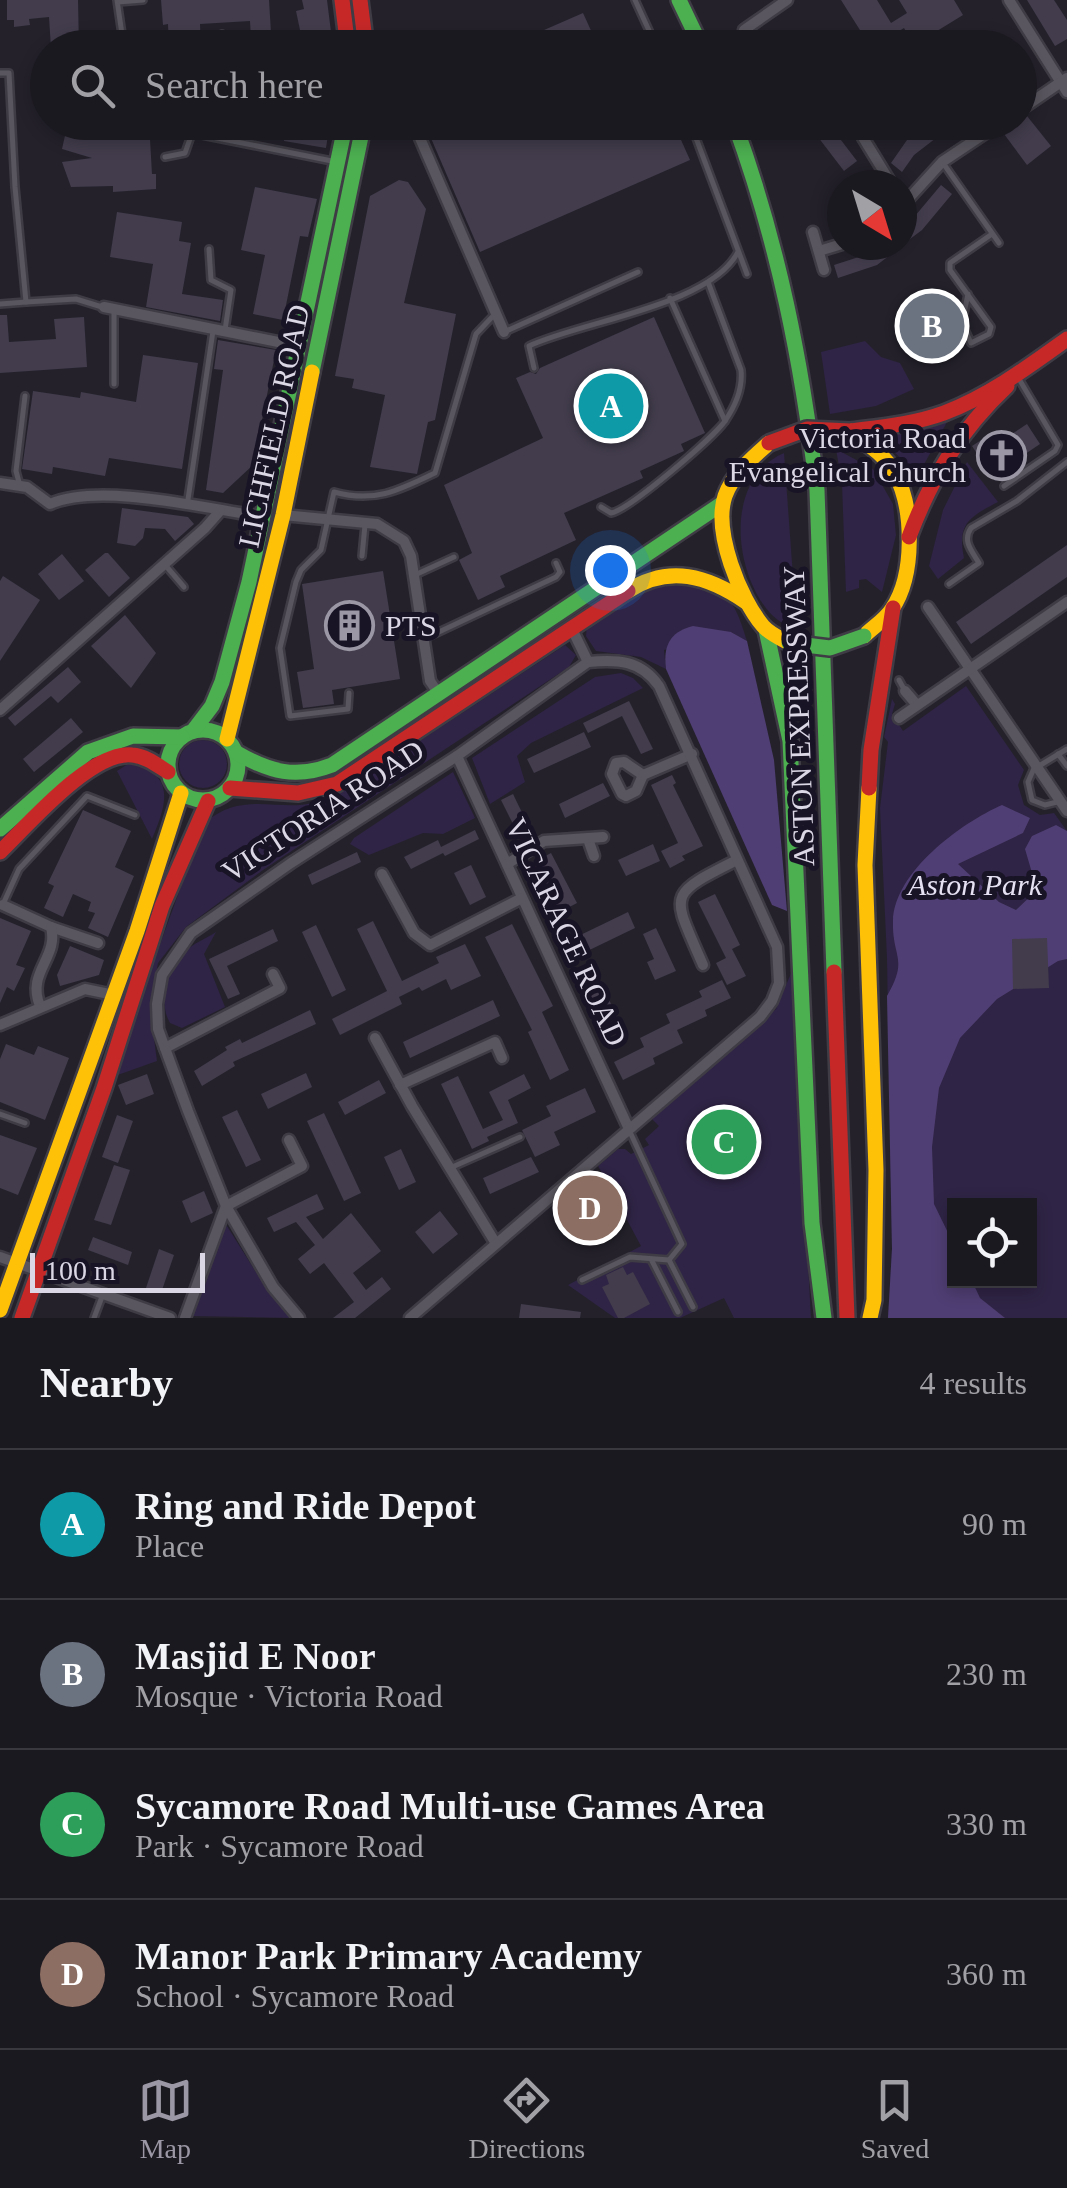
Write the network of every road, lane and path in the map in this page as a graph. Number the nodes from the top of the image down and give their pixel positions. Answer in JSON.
{"nodes":[{"id":1,"x":143,"y":0,"type":"edge"},
{"id":2,"x":342,"y":0,"type":"edge"},
{"id":3,"x":360,"y":0,"type":"edge"},
{"id":4,"x":635,"y":0,"type":"edge"},
{"id":5,"x":679,"y":0,"type":"edge"},
{"id":6,"x":787,"y":0,"type":"edge"},
{"id":7,"x":1008,"y":0,"type":"edge"},
{"id":8,"x":118,"y":1,"type":"edge"},
{"id":9,"x":122,"y":30,"type":"edge"},
{"id":10,"x":346,"y":30,"type":"edge"},
{"id":11,"x":364,"y":30,"type":"edge"},
{"id":12,"x":649,"y":30,"type":"edge"},
{"id":13,"x":693,"y":30,"type":"edge"},
{"id":14,"x":744,"y":30,"type":"dead end"},
{"id":15,"x":1028,"y":30,"type":"edge"},
{"id":16,"x":1037,"y":43,"type":"edge"},
{"id":17,"x":0,"y":73,"type":"edge"},
{"id":18,"x":1065,"y":84,"type":"edge"},
{"id":19,"x":1037,"y":100,"type":"edge"},
{"id":20,"x":189,"y":140,"type":"edge"},
{"id":21,"x":232,"y":140,"type":"edge"},
{"id":22,"x":343,"y":140,"type":"edge"},
{"id":23,"x":360,"y":140,"type":"edge"},
{"id":24,"x":420,"y":140,"type":"edge"},
{"id":25,"x":697,"y":140,"type":"edge"},
{"id":26,"x":740,"y":140,"type":"edge"},
{"id":27,"x":864,"y":140,"type":"edge"},
{"id":28,"x":975,"y":140,"type":"edge"},
{"id":29,"x":165,"y":157,"type":"dead end"},
{"id":30,"x":942,"y":162,"type":"junction"},
{"id":31,"x":340,"y":163,"type":"junction"},
{"id":32,"x":883,"y":170,"type":"edge"},
{"id":33,"x":917,"y":187,"type":"edge"},
{"id":34,"x":813,"y":232,"type":"dead end"},
{"id":35,"x":992,"y":234,"type":"junction"},
{"id":36,"x":998,"y":243,"type":"dead end"},
{"id":37,"x":827,"y":248,"type":"edge"},
{"id":38,"x":210,"y":249,"type":"dead end"},
{"id":39,"x":820,"y":250,"type":"junction"},
{"id":40,"x":738,"y":252,"type":"junction"},
{"id":41,"x":824,"y":270,"type":"dead end"},
{"id":42,"x":638,"y":272,"type":"dead end"},
{"id":43,"x":746,"y":274,"type":"dead end"},
{"id":44,"x":708,"y":282,"type":"junction"},
{"id":45,"x":968,"y":294,"type":"junction"},
{"id":46,"x":670,"y":298,"type":"junction"},
{"id":47,"x":26,"y":302,"type":"junction"},
{"id":48,"x":0,"y":304,"type":"edge"},
{"id":49,"x":109,"y":308,"type":"junction"},
{"id":50,"x":496,"y":313,"type":"junction"},
{"id":51,"x":219,"y":332,"type":"junction"},
{"id":52,"x":504,"y":332,"type":"joint"},
{"id":53,"x":1067,"y":339,"type":"edge"},
{"id":54,"x":298,"y":346,"type":"junction"},
{"id":55,"x":1040,"y":358,"type":"junction"},
{"id":56,"x":534,"y":368,"type":"dead end"},
{"id":57,"x":1018,"y":378,"type":"junction"},
{"id":58,"x":114,"y":384,"type":"dead end"},
{"id":59,"x":26,"y":396,"type":"dead end"},
{"id":60,"x":725,"y":421,"type":"junction"},
{"id":61,"x":850,"y":431,"type":"junction"},
{"id":62,"x":1067,"y":462,"type":"edge"},
{"id":63,"x":0,"y":482,"type":"edge"},
{"id":64,"x":20,"y":486,"type":"junction"},
{"id":65,"x":1004,"y":486,"type":"dead end"},
{"id":66,"x":722,"y":504,"type":"junction"},
{"id":67,"x":188,"y":506,"type":"junction"},
{"id":68,"x":601,"y":508,"type":"dead end"},
{"id":69,"x":220,"y":511,"type":"junction"},
{"id":70,"x":284,"y":516,"type":"junction"},
{"id":71,"x":265,"y":517,"type":"junction"},
{"id":72,"x":326,"y":521,"type":"junction"},
{"id":73,"x":366,"y":522,"type":"junction"},
{"id":74,"x":908,"y":542,"type":"junction"},
{"id":75,"x":362,"y":556,"type":"dead end"},
{"id":76,"x":454,"y":556,"type":"dead end"},
{"id":77,"x":556,"y":563,"type":"dead end"},
{"id":78,"x":164,"y":564,"type":"junction"},
{"id":79,"x":414,"y":575,"type":"junction"},
{"id":80,"x":950,"y":584,"type":"dead end"},
{"id":81,"x":184,"y":587,"type":"dead end"},
{"id":82,"x":746,"y":602,"type":"junction"},
{"id":83,"x":1067,"y":602,"type":"edge"},
{"id":84,"x":928,"y":607,"type":"dead end"},
{"id":85,"x":893,"y":608,"type":"junction"},
{"id":86,"x":572,"y":629,"type":"junction"},
{"id":87,"x":766,"y":630,"type":"junction"},
{"id":88,"x":424,"y":640,"type":"junction"},
{"id":89,"x":588,"y":662,"type":"junction"},
{"id":90,"x":970,"y":669,"type":"junction"},
{"id":91,"x":902,"y":686,"type":"dead end"},
{"id":92,"x":349,"y":694,"type":"dead end"},
{"id":93,"x":438,"y":694,"type":"junction"},
{"id":94,"x":916,"y":706,"type":"junction"},
{"id":95,"x":0,"y":710,"type":"edge"},
{"id":96,"x":899,"y":718,"type":"dead end"},
{"id":97,"x":187,"y":734,"type":"junction"},
{"id":98,"x":232,"y":746,"type":"junction"},
{"id":99,"x":1067,"y":749,"type":"edge"},
{"id":100,"x":692,"y":754,"type":"junction"},
{"id":101,"x":1058,"y":754,"type":"junction"},
{"id":102,"x":457,"y":756,"type":"junction"},
{"id":103,"x":1067,"y":766,"type":"edge"},
{"id":104,"x":1036,"y":767,"type":"junction"},
{"id":105,"x":168,"y":772,"type":"junction"},
{"id":106,"x":643,"y":775,"type":"dead end"},
{"id":107,"x":230,"y":788,"type":"junction"},
{"id":108,"x":181,"y":794,"type":"junction"},
{"id":109,"x":208,"y":800,"type":"junction"},
{"id":110,"x":1060,"y":800,"type":"junction"},
{"id":111,"x":1067,"y":811,"type":"edge"},
{"id":112,"x":136,"y":815,"type":"dead end"},
{"id":113,"x":0,"y":829,"type":"edge"},
{"id":114,"x":603,"y":837,"type":"dead end"},
{"id":115,"x":588,"y":840,"type":"junction"},
{"id":116,"x":0,"y":852,"type":"edge"},
{"id":117,"x":594,"y":856,"type":"dead end"},
{"id":118,"x":737,"y":860,"type":"junction"},
{"id":119,"x":507,"y":864,"type":"junction"},
{"id":120,"x":382,"y":874,"type":"dead end"},
{"id":121,"x":522,"y":898,"type":"junction"},
{"id":122,"x":3,"y":905,"type":"joint"},
{"id":123,"x":51,"y":928,"type":"junction"},
{"id":124,"x":98,"y":943,"type":"dead end"},
{"id":125,"x":704,"y":965,"type":"dead end"},
{"id":126,"x":273,"y":974,"type":"dead end"},
{"id":127,"x":114,"y":995,"type":"junction"},
{"id":128,"x":40,"y":1006,"type":"junction"},
{"id":129,"x":0,"y":1025,"type":"edge"},
{"id":130,"x":375,"y":1038,"type":"dead end"},
{"id":131,"x":165,"y":1048,"type":"junction"},
{"id":132,"x":502,"y":1058,"type":"dead end"},
{"id":133,"x":400,"y":1085,"type":"junction"},
{"id":134,"x":0,"y":1114,"type":"edge"},
{"id":135,"x":25,"y":1123,"type":"dead end"},
{"id":136,"x":629,"y":1129,"type":"junction"},
{"id":137,"x":520,"y":1136,"type":"dead end"},
{"id":138,"x":289,"y":1140,"type":"dead end"},
{"id":139,"x":450,"y":1168,"type":"junction"},
{"id":140,"x":226,"y":1206,"type":"junction"},
{"id":141,"x":496,"y":1242,"type":"junction"},
{"id":142,"x":8,"y":1260,"type":"edge"},
{"id":143,"x":651,"y":1260,"type":"junction"},
{"id":144,"x":670,"y":1260,"type":"junction"},
{"id":145,"x":38,"y":1272,"type":"junction"},
{"id":146,"x":582,"y":1280,"type":"dead end"},
{"id":147,"x":103,"y":1294,"type":"junction"},
{"id":148,"x":693,"y":1306,"type":"dead end"},
{"id":149,"x":0,"y":1310,"type":"edge"},
{"id":150,"x":678,"y":1312,"type":"dead end"},
{"id":151,"x":22,"y":1318,"type":"edge"},
{"id":152,"x":94,"y":1318,"type":"edge"},
{"id":153,"x":170,"y":1318,"type":"edge"},
{"id":154,"x":185,"y":1318,"type":"edge"},
{"id":155,"x":299,"y":1318,"type":"edge"},
{"id":156,"x":410,"y":1318,"type":"edge"},
{"id":157,"x":824,"y":1318,"type":"edge"},
{"id":158,"x":848,"y":1318,"type":"edge"},
{"id":159,"x":870,"y":1318,"type":"edge"}],
"edges":[{"from":1,"to":8,"type":"lane"},
{"from":2,"to":10,"type":"main road"},
{"from":3,"to":11,"type":"main road"},
{"from":4,"to":12,"type":"lane"},
{"from":5,"to":13,"type":"main road"},
{"from":6,"to":14,"type":"street"},
{"from":7,"to":15,"type":"street"},
{"from":8,"to":9,"type":"lane"},
{"from":16,"to":18,"type":"street"},
{"from":17,"to":47,"type":"lane"},
{"from":18,"to":19,"type":"street"},
{"from":20,"to":29,"type":"lane"},
{"from":21,"to":31,"type":"lane"},
{"from":22,"to":31,"type":"main road","name":"LICHFIELD ROAD"},
{"from":23,"to":70,"type":"main road","name":"LICHFIELD ROAD"},
{"from":24,"to":50,"type":"street"},
{"from":25,"to":40,"type":"lane"},
{"from":26,"to":158,"type":"main road","name":"ASTON EXPRESSWAY"},
{"from":27,"to":32,"type":"street"},
{"from":28,"to":30,"type":"street"},
{"from":30,"to":33,"type":"street"},
{"from":30,"to":35,"type":"lane"},
{"from":31,"to":54,"type":"main road","name":"LICHFIELD ROAD"},
{"from":34,"to":39,"type":"street"},
{"from":35,"to":36,"type":"lane"},
{"from":35,"to":45,"type":"lane"},
{"from":37,"to":39,"type":"street"},
{"from":38,"to":51,"type":"lane"},
{"from":39,"to":41,"type":"street"},
{"from":40,"to":43,"type":"lane"},
{"from":40,"to":44,"type":"lane"},
{"from":42,"to":52,"type":"lane"},
{"from":44,"to":46,"type":"lane"},
{"from":44,"to":60,"type":"lane"},
{"from":45,"to":45,"type":"lane"},
{"from":46,"to":56,"type":"lane"},
{"from":46,"to":60,"type":"lane"},
{"from":47,"to":48,"type":"lane"},
{"from":47,"to":49,"type":"lane"},
{"from":49,"to":51,"type":"street"},
{"from":49,"to":58,"type":"lane"},
{"from":50,"to":52,"type":"street"},
{"from":50,"to":72,"type":"lane"},
{"from":51,"to":54,"type":"street"},
{"from":51,"to":67,"type":"lane"},
{"from":53,"to":55,"type":"main road"},
{"from":54,"to":71,"type":"main road","name":"LICHFIELD ROAD"},
{"from":55,"to":57,"type":"main road"},
{"from":55,"to":61,"type":"main road"},
{"from":57,"to":65,"type":"lane"},
{"from":57,"to":74,"type":"main road"},
{"from":59,"to":64,"type":"lane"},
{"from":60,"to":68,"type":"lane"},
{"from":61,"to":66,"type":"main road","bridge":true},
{"from":61,"to":74,"type":"main road"},
{"from":62,"to":80,"type":"lane"},
{"from":63,"to":64,"type":"street"},
{"from":64,"to":67,"type":"street"},
{"from":66,"to":82,"type":"main road"},
{"from":66,"to":93,"type":"main road"},
{"from":67,"to":69,"type":"street"},
{"from":69,"to":71,"type":"street"},
{"from":69,"to":78,"type":"street"},
{"from":70,"to":72,"type":"street"},
{"from":70,"to":98,"type":"main road","name":"LICHFIELD ROAD"},
{"from":71,"to":97,"type":"main road","name":"LICHFIELD ROAD"},
{"from":72,"to":73,"type":"street"},
{"from":72,"to":92,"type":"lane"},
{"from":73,"to":75,"type":"lane"},
{"from":73,"to":79,"type":"street"},
{"from":74,"to":85,"type":"main road"},
{"from":76,"to":79,"type":"lane"},
{"from":77,"to":88,"type":"lane"},
{"from":78,"to":81,"type":"lane"},
{"from":78,"to":95,"type":"street"},
{"from":79,"to":88,"type":"street"},
{"from":82,"to":86,"type":"main road"},
{"from":82,"to":87,"type":"main road"},
{"from":83,"to":90,"type":"street"},
{"from":84,"to":90,"type":"street"},
{"from":85,"to":87,"type":"main road","bridge":true},
{"from":85,"to":159,"type":"main road"},
{"from":86,"to":89,"type":"street"},
{"from":86,"to":107,"type":"main road"},
{"from":87,"to":157,"type":"main road"},
{"from":88,"to":93,"type":"street"},
{"from":89,"to":100,"type":"street"},
{"from":89,"to":102,"type":"street","name":"VICTORIA ROAD"},
{"from":90,"to":94,"type":"street"},
{"from":90,"to":104,"type":"street"},
{"from":91,"to":94,"type":"street"},
{"from":93,"to":98,"type":"main road"},
{"from":94,"to":96,"type":"street"},
{"from":97,"to":98,"type":"main road"},
{"from":97,"to":105,"type":"main road"},
{"from":97,"to":113,"type":"main road"},
{"from":98,"to":107,"type":"main road"},
{"from":99,"to":101,"type":"lane"},
{"from":100,"to":106,"type":"street"},
{"from":100,"to":118,"type":"street"},
{"from":101,"to":103,"type":"lane"},
{"from":101,"to":104,"type":"lane"},
{"from":102,"to":119,"type":"street","name":"VICARAGE ROAD"},
{"from":102,"to":131,"type":"street","name":"VICTORIA ROAD"},
{"from":104,"to":110,"type":"street"},
{"from":104,"to":110,"type":"lane"},
{"from":105,"to":108,"type":"main road"},
{"from":105,"to":116,"type":"main road"},
{"from":107,"to":109,"type":"main road"},
{"from":108,"to":109,"type":"main road"},
{"from":108,"to":127,"type":"main road"},
{"from":109,"to":145,"type":"main road"},
{"from":110,"to":111,"type":"street"},
{"from":112,"to":122,"type":"lane"},
{"from":114,"to":115,"type":"street"},
{"from":115,"to":117,"type":"street"},
{"from":115,"to":119,"type":"street"},
{"from":118,"to":125,"type":"street"},
{"from":118,"to":136,"type":"street"},
{"from":119,"to":121,"type":"street","name":"VICARAGE ROAD"},
{"from":120,"to":121,"type":"street"},
{"from":121,"to":136,"type":"street","name":"VICARAGE ROAD"},
{"from":122,"to":123,"type":"street"},
{"from":123,"to":124,"type":"street"},
{"from":123,"to":128,"type":"street"},
{"from":126,"to":131,"type":"street"},
{"from":127,"to":128,"type":"street"},
{"from":127,"to":142,"type":"main road"},
{"from":128,"to":129,"type":"street"},
{"from":130,"to":133,"type":"street"},
{"from":131,"to":140,"type":"street","name":"VICTORIA ROAD"},
{"from":132,"to":133,"type":"street"},
{"from":133,"to":139,"type":"street"},
{"from":134,"to":135,"type":"lane"},
{"from":136,"to":141,"type":"street"},
{"from":136,"to":144,"type":"lane"},
{"from":137,"to":139,"type":"lane"},
{"from":138,"to":140,"type":"street"},
{"from":139,"to":141,"type":"street"},
{"from":140,"to":154,"type":"street"},
{"from":140,"to":155,"type":"street","name":"VICTORIA ROAD"},
{"from":141,"to":156,"type":"street"},
{"from":142,"to":145,"type":"street"},
{"from":142,"to":149,"type":"main road"},
{"from":143,"to":144,"type":"lane"},
{"from":143,"to":146,"type":"lane"},
{"from":143,"to":150,"type":"lane"},
{"from":144,"to":148,"type":"lane"},
{"from":145,"to":147,"type":"street"},
{"from":145,"to":151,"type":"main road"},
{"from":147,"to":152,"type":"lane"},
{"from":147,"to":153,"type":"street"}]}
